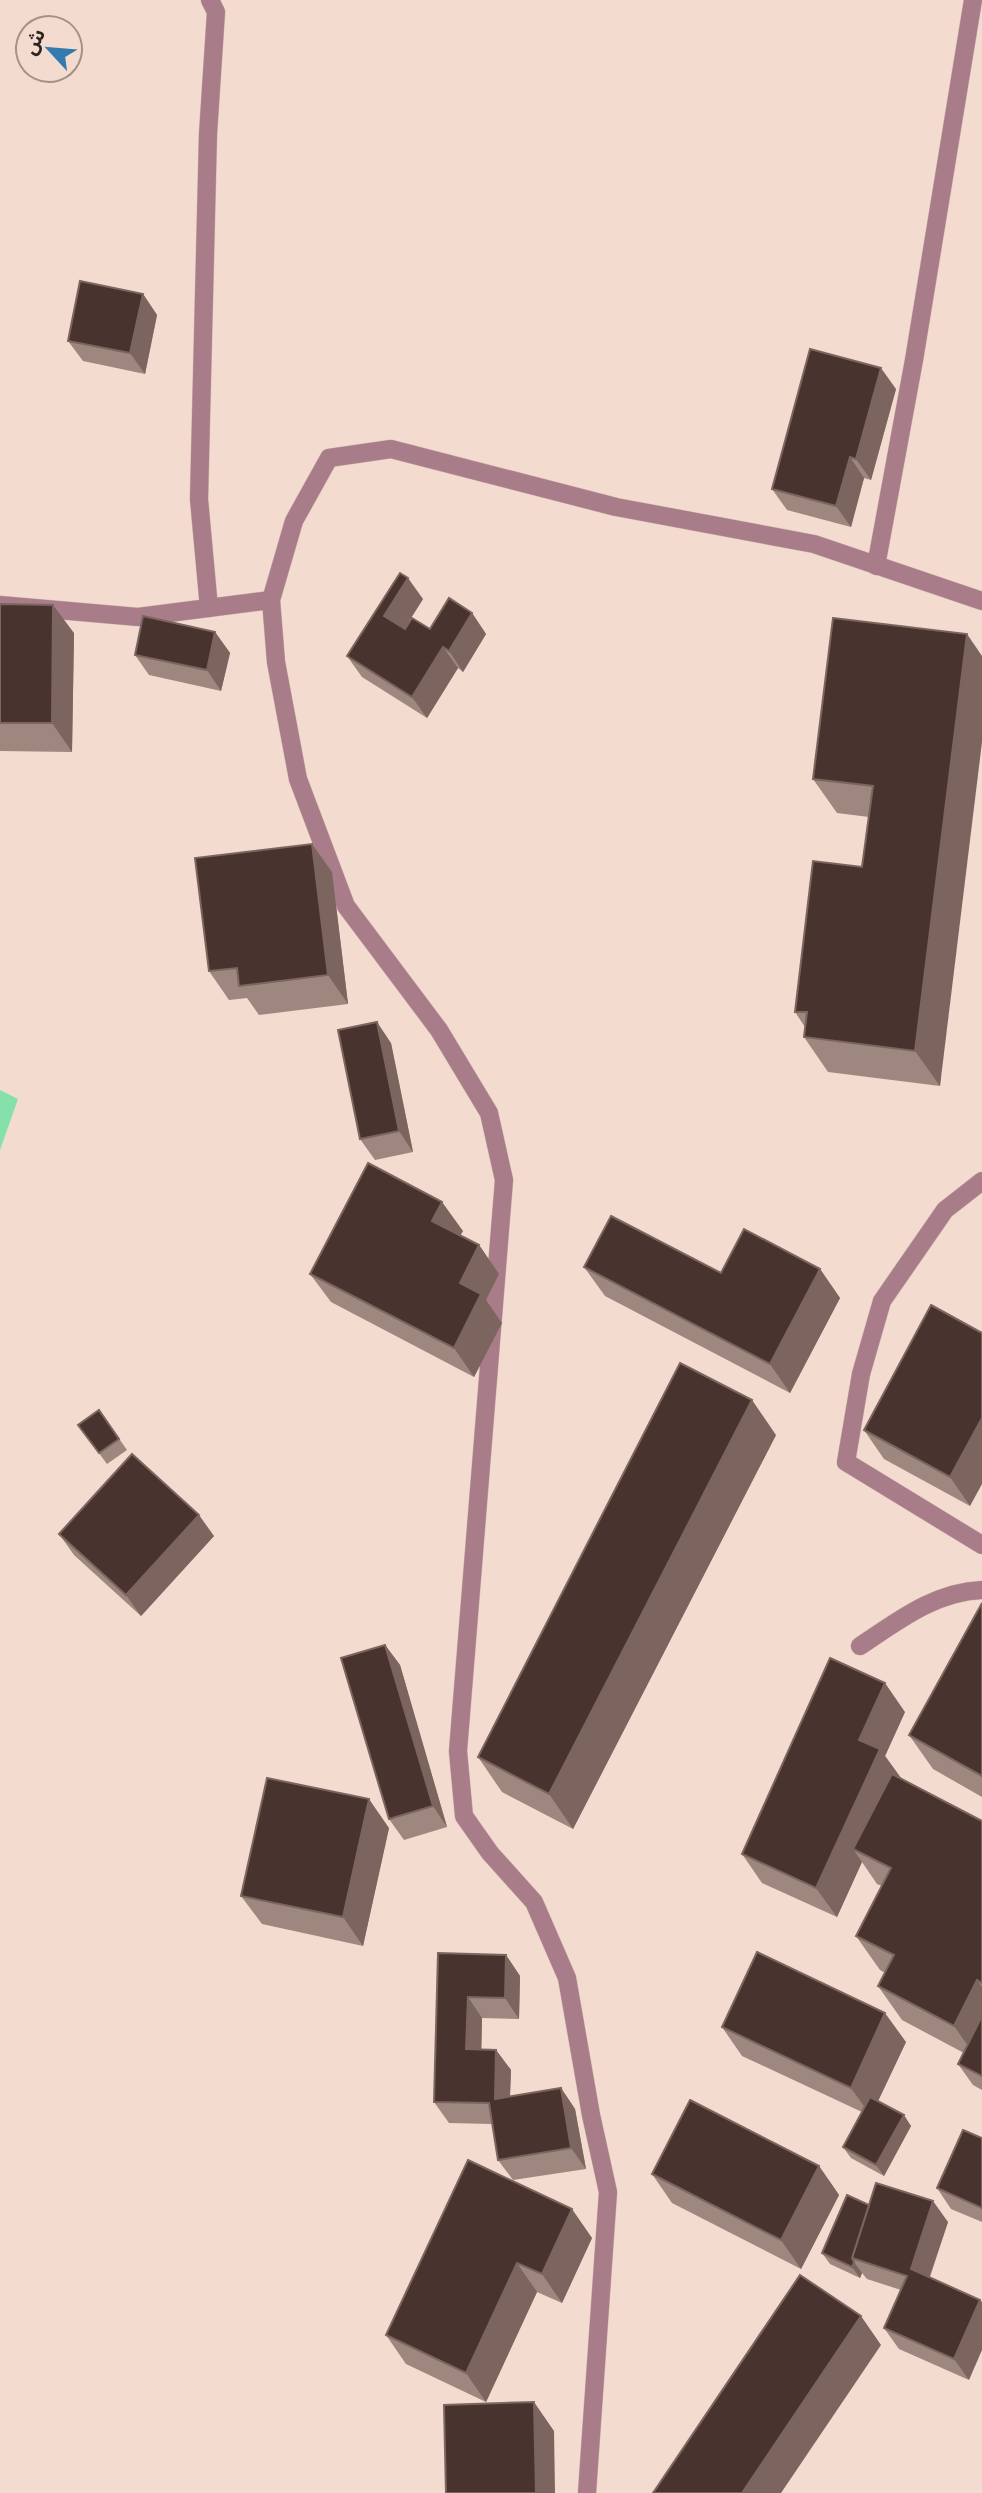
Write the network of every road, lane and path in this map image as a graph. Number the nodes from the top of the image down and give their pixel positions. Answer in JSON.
{"nodes":[{"id":1,"x":210,"y":0,"type":"edge"},
{"id":2,"x":973,"y":0,"type":"edge"},
{"id":3,"x":876,"y":566,"type":"junction"},
{"id":4,"x":271,"y":600,"type":"junction"},
{"id":5,"x":982,"y":601,"type":"edge"},
{"id":6,"x":0,"y":606,"type":"edge"},
{"id":7,"x":209,"y":608,"type":"junction"},
{"id":8,"x":982,"y":1181,"type":"edge"},
{"id":9,"x":982,"y":1545,"type":"edge"},
{"id":10,"x":982,"y":1590,"type":"edge"},
{"id":11,"x":860,"y":1646,"type":"dead end"},
{"id":12,"x":587,"y":2493,"type":"edge"}],
"edges":[{"from":1,"to":7,"type":"street"},
{"from":2,"to":3,"type":"street"},
{"from":3,"to":4,"type":"street"},
{"from":3,"to":5,"type":"street"},
{"from":4,"to":7,"type":"street"},
{"from":4,"to":12,"type":"street"},
{"from":6,"to":7,"type":"street"},
{"from":8,"to":9,"type":"street"},
{"from":10,"to":11,"type":"street"}]}
